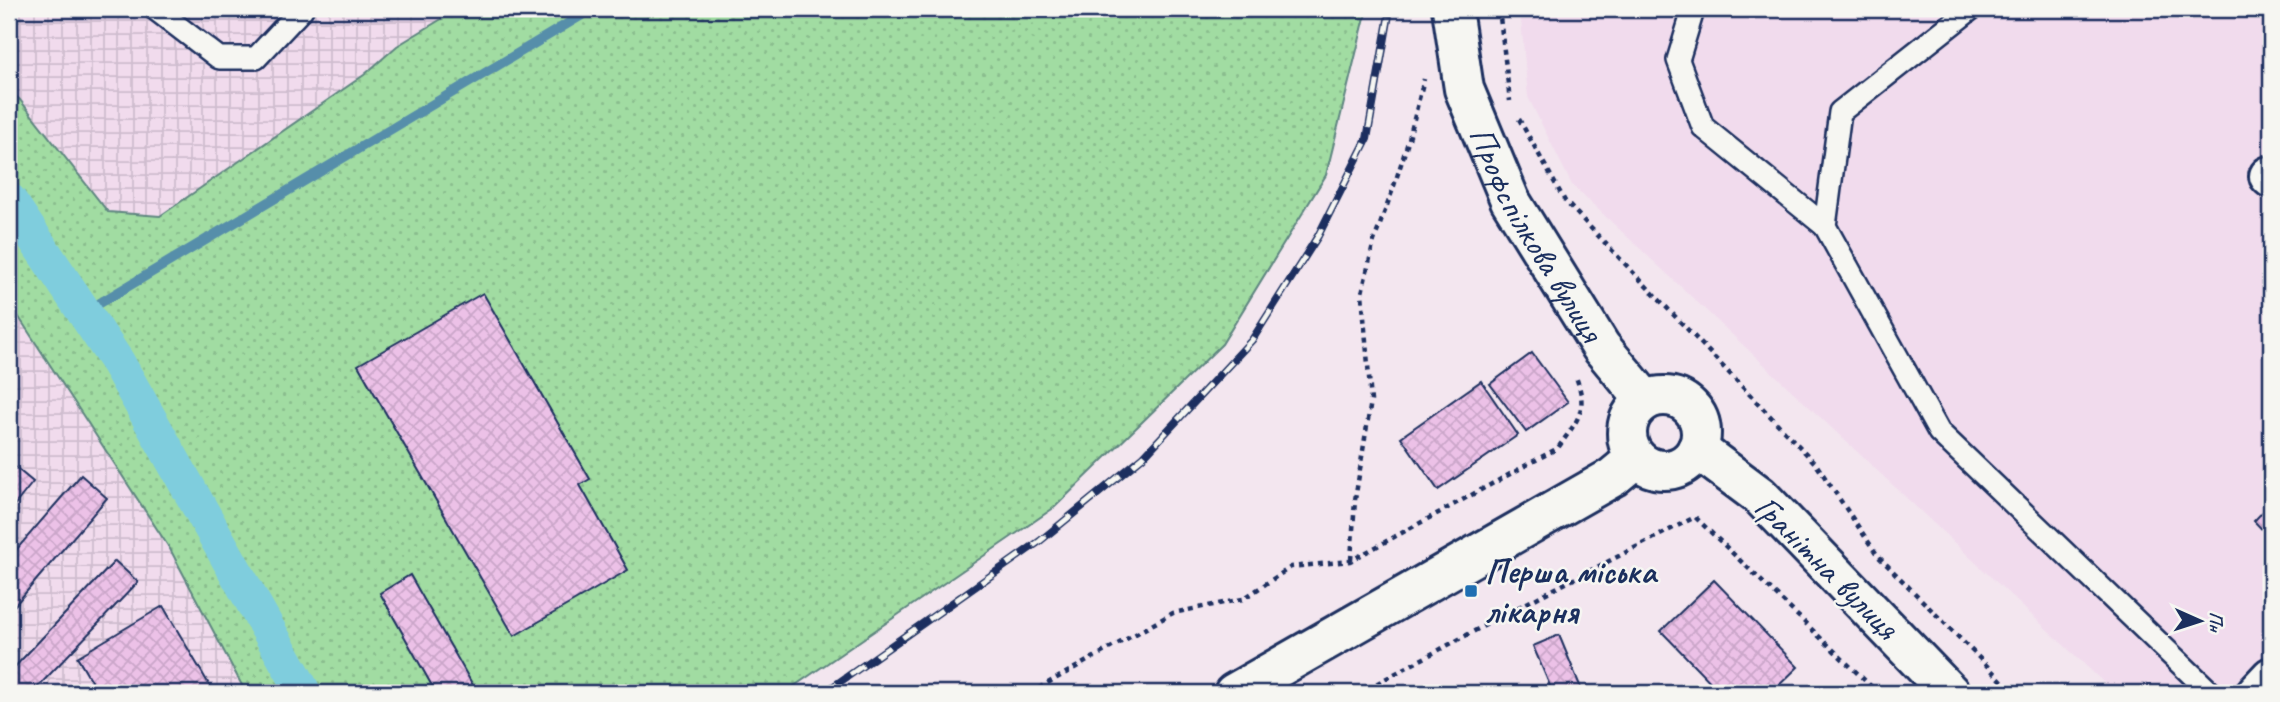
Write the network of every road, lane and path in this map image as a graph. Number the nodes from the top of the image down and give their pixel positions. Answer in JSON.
{"nodes":[{"id":1,"x":155,"y":9,"type":"edge"},
{"id":2,"x":302,"y":9,"type":"edge"},
{"id":3,"x":1452,"y":9,"type":"edge"},
{"id":4,"x":1499,"y":9,"type":"edge"},
{"id":5,"x":1971,"y":9,"type":"edge"},
{"id":6,"x":1692,"y":14,"type":"dead end"},
{"id":7,"x":1424,"y":77,"type":"dead end"},
{"id":8,"x":1825,"y":226,"type":"junction"},
{"id":9,"x":1573,"y":370,"type":"dead end"},
{"id":10,"x":1645,"y":400,"type":"junction"},
{"id":11,"x":1697,"y":449,"type":"junction"},
{"id":12,"x":1636,"y":458,"type":"junction"},
{"id":13,"x":1350,"y":561,"type":"junction"},
{"id":14,"x":2271,"y":677,"type":"edge"},
{"id":15,"x":1030,"y":693,"type":"edge"},
{"id":16,"x":1234,"y":693,"type":"edge"},
{"id":17,"x":1359,"y":693,"type":"edge"},
{"id":18,"x":1878,"y":693,"type":"edge"},
{"id":19,"x":1950,"y":693,"type":"edge"},
{"id":20,"x":2014,"y":693,"type":"edge"},
{"id":21,"x":2211,"y":693,"type":"edge"},
{"id":22,"x":2256,"y":693,"type":"edge"}],
"edges":[{"from":1,"to":2,"type":"lane"},
{"from":3,"to":10,"type":"street","name":"Профспілкова вулиця"},
{"from":4,"to":20,"type":"path"},
{"from":5,"to":8,"type":"lane"},
{"from":6,"to":8,"type":"lane"},
{"from":7,"to":13,"type":"path"},
{"from":8,"to":21,"type":"lane"},
{"from":9,"to":13,"type":"path"},
{"from":10,"to":11,"type":"street"},
{"from":10,"to":12,"type":"street"},
{"from":11,"to":12,"type":"street"},
{"from":11,"to":19,"type":"street","name":"Гранітна вулиця"},
{"from":12,"to":16,"type":"street"},
{"from":13,"to":15,"type":"path"},
{"from":14,"to":22,"type":"street"},
{"from":17,"to":18,"type":"path"}]}
